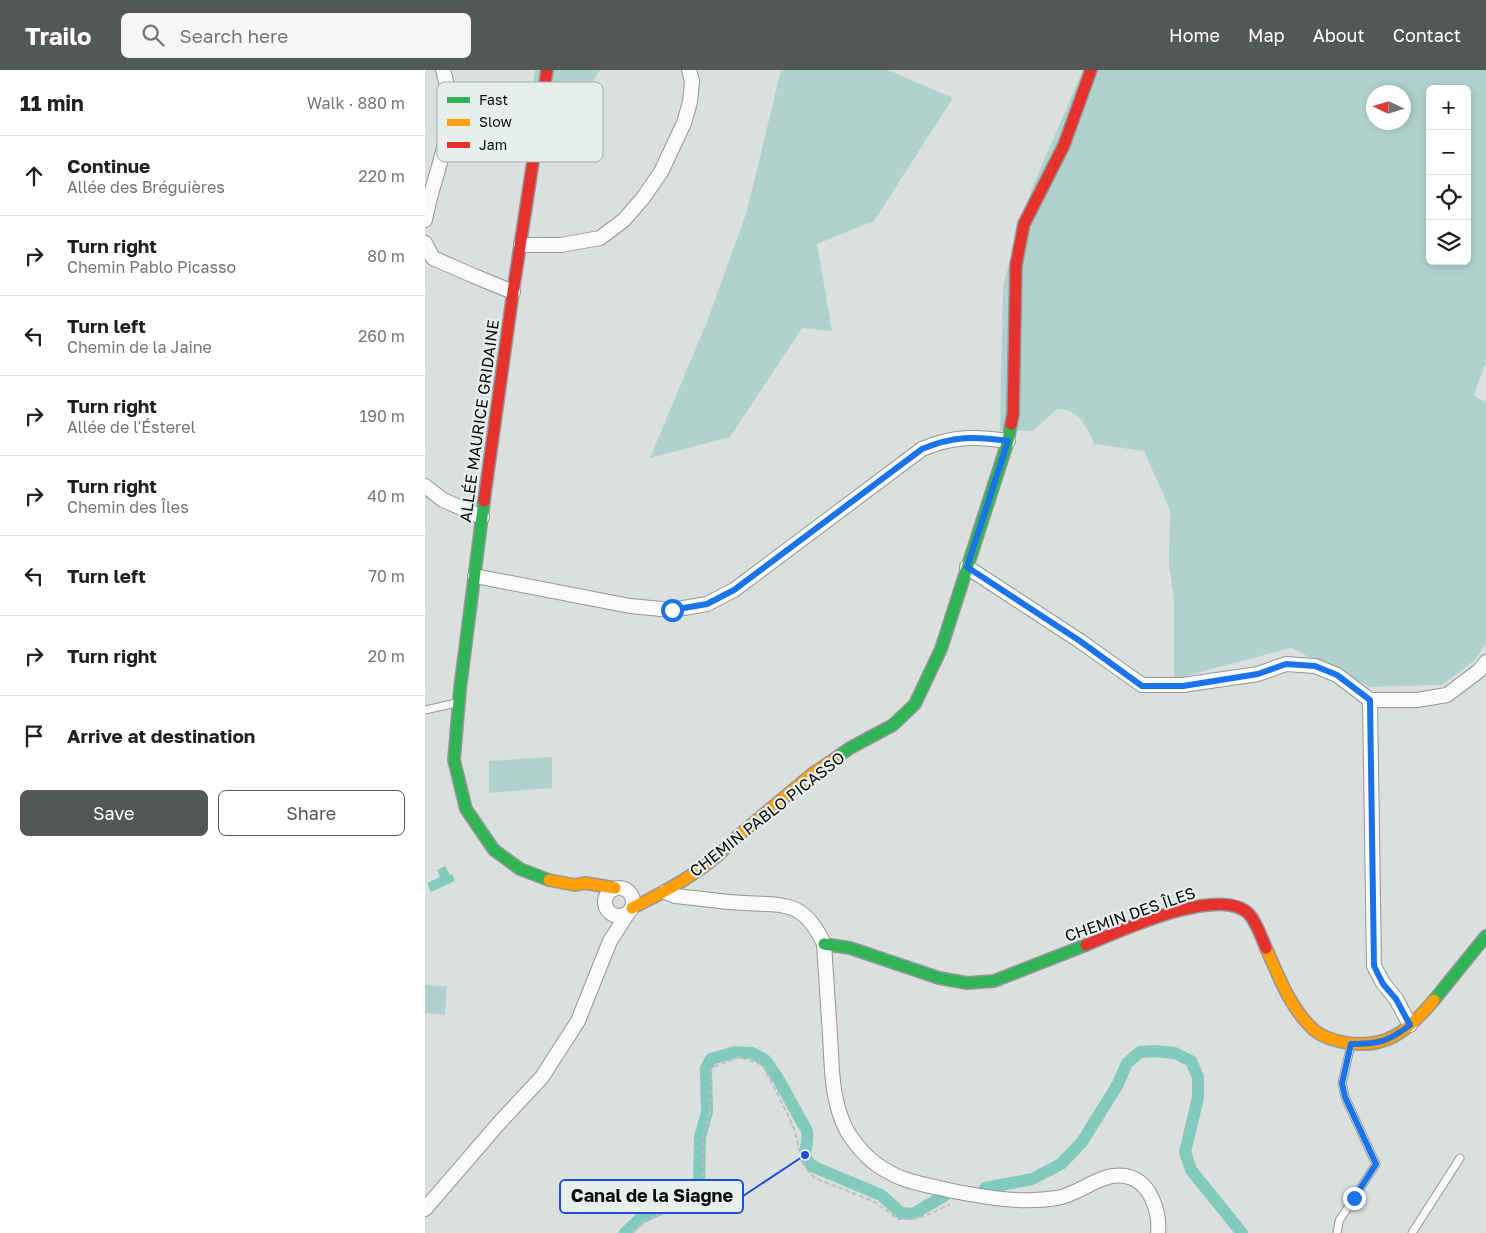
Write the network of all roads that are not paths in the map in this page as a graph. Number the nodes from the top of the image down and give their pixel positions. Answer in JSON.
{"nodes":[{"id":1,"x":443,"y":70,"type":"edge"},
{"id":2,"x":689,"y":70,"type":"edge"},
{"id":3,"x":1091,"y":70,"type":"edge"},
{"id":4,"x":447,"y":82,"type":"edge"},
{"id":5,"x":442,"y":162,"type":"edge"},
{"id":6,"x":533,"y":162,"type":"edge"},
{"id":7,"x":425,"y":220,"type":"edge"},
{"id":8,"x":425,"y":243,"type":"edge"},
{"id":9,"x":521,"y":245,"type":"junction"},
{"id":10,"x":513,"y":292,"type":"junction"},
{"id":11,"x":1008,"y":441,"type":"junction"},
{"id":12,"x":425,"y":486,"type":"edge"},
{"id":13,"x":482,"y":517,"type":"junction"},
{"id":14,"x":967,"y":567,"type":"junction"},
{"id":15,"x":475,"y":576,"type":"junction"},
{"id":16,"x":1486,"y":662,"type":"edge"},
{"id":17,"x":1370,"y":700,"type":"junction"},
{"id":18,"x":459,"y":703,"type":"junction"},
{"id":19,"x":425,"y":710,"type":"edge"},
{"id":20,"x":575,"y":885,"type":"junction"},
{"id":21,"x":621,"y":889,"type":"junction"},
{"id":22,"x":667,"y":893,"type":"junction"},
{"id":23,"x":607,"y":909,"type":"junction"},
{"id":24,"x":630,"y":910,"type":"junction"},
{"id":25,"x":1486,"y":936,"type":"edge"},
{"id":26,"x":610,"y":941,"type":"junction"},
{"id":27,"x":824,"y":944,"type":"junction"},
{"id":28,"x":1396,"y":999,"type":"junction"},
{"id":29,"x":1424,"y":1012,"type":"junction"},
{"id":30,"x":1410,"y":1025,"type":"junction"},
{"id":31,"x":1351,"y":1044,"type":"junction"},
{"id":32,"x":1460,"y":1158,"type":"dead end"},
{"id":33,"x":425,"y":1209,"type":"edge"},
{"id":34,"x":1158,"y":1233,"type":"edge"},
{"id":35,"x":1337,"y":1233,"type":"edge"},
{"id":36,"x":1412,"y":1233,"type":"edge"}],
"edges":[{"from":1,"to":4,"type":"street"},
{"from":2,"to":9,"type":"street"},
{"from":3,"to":11,"type":"street","name":"CHEMIN PABLO PICASSO"},
{"from":5,"to":7,"type":"street"},
{"from":6,"to":9,"type":"street","name":"ALLÉE MAURICE GRIDAINE"},
{"from":8,"to":10,"type":"street"},
{"from":9,"to":10,"type":"street","name":"ALLÉE MAURICE GRIDAINE"},
{"from":10,"to":13,"type":"street","name":"ALLÉE MAURICE GRIDAINE"},
{"from":11,"to":14,"type":"street","name":"CHEMIN PABLO PICASSO"},
{"from":11,"to":15,"type":"street"},
{"from":12,"to":13,"type":"street"},
{"from":13,"to":15,"type":"street","name":"ALLÉE MAURICE GRIDAINE"},
{"from":14,"to":17,"type":"street"},
{"from":14,"to":22,"type":"street","name":"CHEMIN PABLO PICASSO"},
{"from":15,"to":18,"type":"street","name":"ALLÉE MAURICE GRIDAINE"},
{"from":16,"to":17,"type":"street"},
{"from":17,"to":28,"type":"street"},
{"from":18,"to":19,"type":"lane"},
{"from":18,"to":20,"type":"street","name":"ALLÉE MAURICE GRIDAINE"},
{"from":20,"to":21,"type":"street","name":"ALLÉE MAURICE GRIDAINE"},
{"from":20,"to":23,"type":"street"},
{"from":21,"to":22,"type":"street"},
{"from":21,"to":23,"type":"street"},
{"from":21,"to":24,"type":"street"},
{"from":22,"to":24,"type":"street","name":"CHEMIN PABLO PICASSO"},
{"from":22,"to":27,"type":"street"},
{"from":23,"to":24,"type":"street"},
{"from":23,"to":26,"type":"street"},
{"from":24,"to":26,"type":"street"},
{"from":25,"to":29,"type":"street","name":"CHEMIN DES ÎLES"},
{"from":26,"to":33,"type":"street"},
{"from":27,"to":31,"type":"street","name":"CHEMIN DES ÎLES"},
{"from":27,"to":34,"type":"street"},
{"from":28,"to":29,"type":"street"},
{"from":28,"to":30,"type":"street"},
{"from":29,"to":30,"type":"street","name":"CHEMIN DES ÎLES"},
{"from":30,"to":31,"type":"street","name":"CHEMIN DES ÎLES"},
{"from":31,"to":35,"type":"lane"},
{"from":32,"to":36,"type":"lane"}]}
